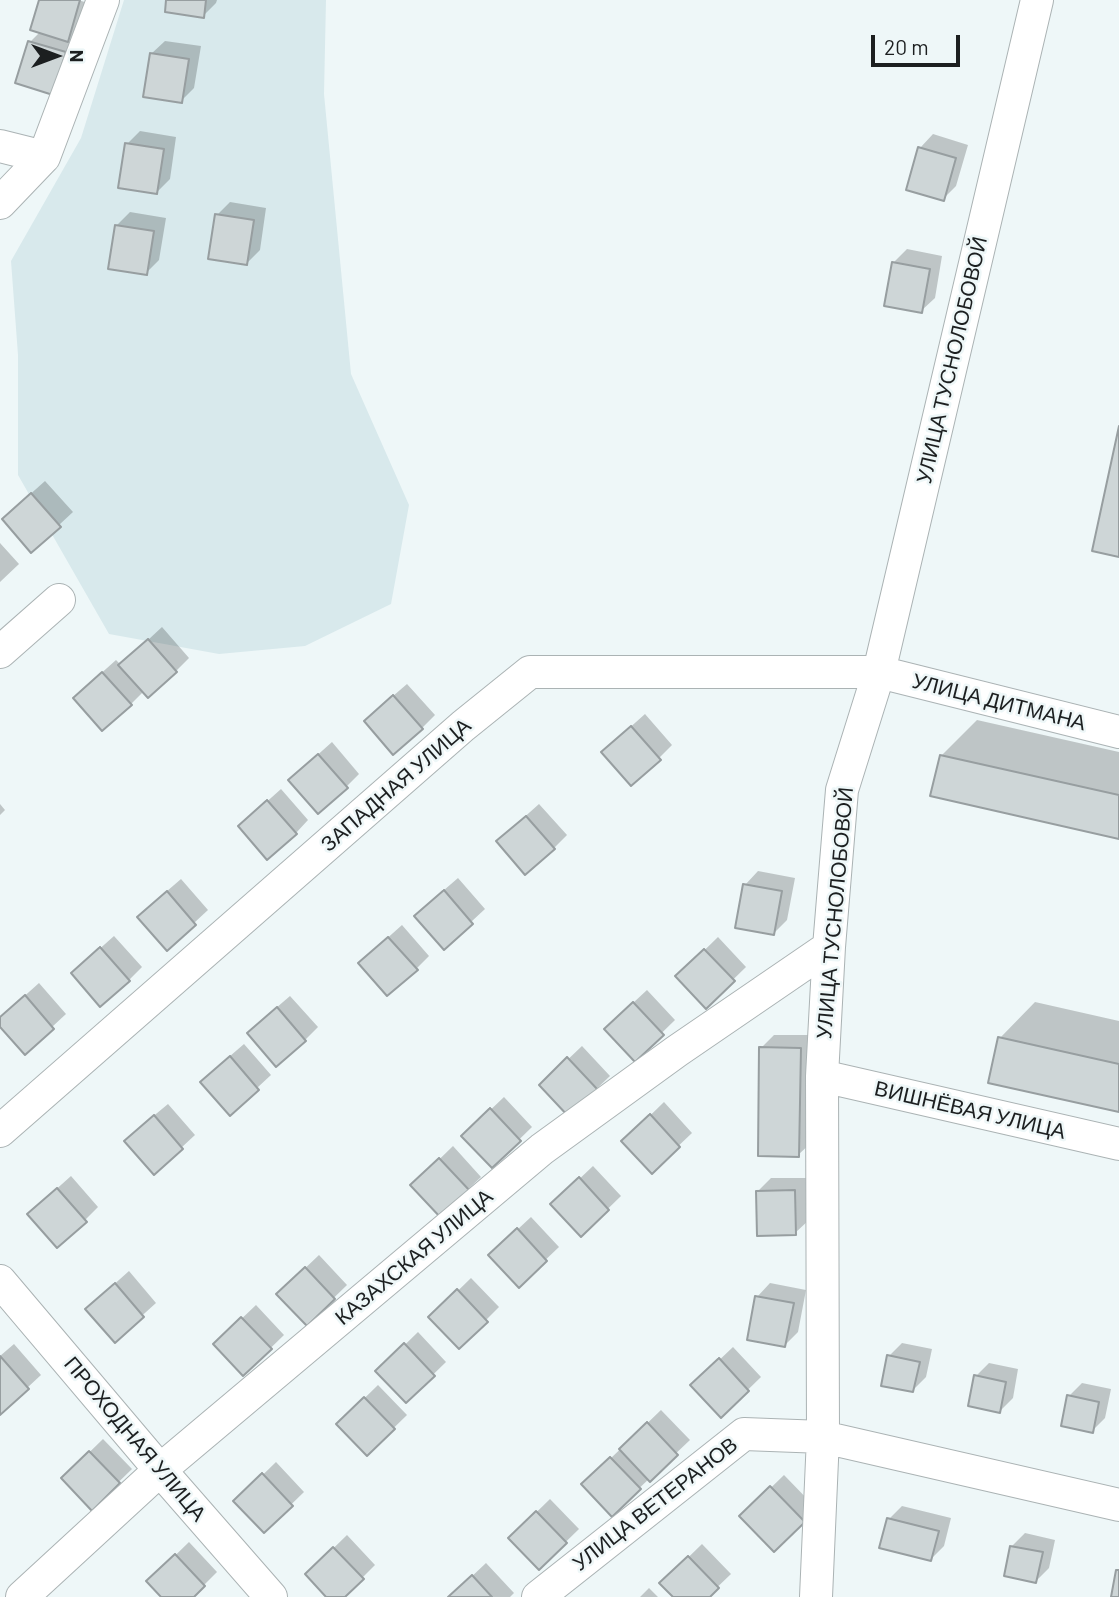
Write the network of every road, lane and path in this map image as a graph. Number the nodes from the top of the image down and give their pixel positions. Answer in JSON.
{"nodes":[{"id":1,"x":103,"y":0,"type":"edge"},
{"id":2,"x":1037,"y":0,"type":"edge"},
{"id":3,"x":0,"y":146,"type":"edge"},
{"id":4,"x":44,"y":157,"type":"junction"},
{"id":5,"x":0,"y":203,"type":"edge"},
{"id":6,"x":59,"y":600,"type":"dead end"},
{"id":7,"x":0,"y":652,"type":"edge"},
{"id":8,"x":879,"y":672,"type":"junction"},
{"id":9,"x":1119,"y":732,"type":"edge"},
{"id":10,"x":829,"y":947,"type":"junction"},
{"id":11,"x":822,"y":1076,"type":"junction"},
{"id":12,"x":0,"y":1131,"type":"edge"},
{"id":13,"x":1119,"y":1144,"type":"edge"},
{"id":14,"x":0,"y":1281,"type":"edge"},
{"id":15,"x":823,"y":1437,"type":"junction"},
{"id":16,"x":160,"y":1470,"type":"junction"},
{"id":17,"x":1119,"y":1505,"type":"edge"},
{"id":18,"x":22,"y":1597,"type":"edge"},
{"id":19,"x":271,"y":1597,"type":"edge"},
{"id":20,"x":538,"y":1597,"type":"edge"},
{"id":21,"x":816,"y":1597,"type":"edge"}],
"edges":[{"from":1,"to":4,"type":"street"},
{"from":2,"to":8,"type":"street","name":"УЛИЦА ТУСНОЛОБОВОЙ"},
{"from":3,"to":4,"type":"street"},
{"from":4,"to":5,"type":"street"},
{"from":6,"to":7,"type":"street"},
{"from":8,"to":9,"type":"street","name":"УЛИЦА ДИТМАНА"},
{"from":8,"to":10,"type":"street","name":"УЛИЦА ТУСНОЛОБОВОЙ"},
{"from":8,"to":12,"type":"street","name":"ЗАПАДНАЯ УЛИЦА"},
{"from":10,"to":11,"type":"street","name":"УЛИЦА ТУСНОЛОБОВОЙ"},
{"from":10,"to":16,"type":"street","name":"КАЗАХСКАЯ УЛИЦА"},
{"from":11,"to":13,"type":"street","name":"ВИШНЁВАЯ УЛИЦА"},
{"from":11,"to":15,"type":"street","name":"УЛИЦА ТУСНОЛОБОВОЙ"},
{"from":14,"to":16,"type":"street","name":"ПРОХОДНАЯ УЛИЦА"},
{"from":15,"to":17,"type":"street","name":"УЛИЦА ВЕТЕРАНОВ"},
{"from":15,"to":20,"type":"street","name":"УЛИЦА ВЕТЕРАНОВ"},
{"from":15,"to":21,"type":"street","name":"УЛИЦА ТУСНОЛОБОВОЙ"},
{"from":16,"to":18,"type":"street","name":"КАЗАХСКАЯ УЛИЦА"},
{"from":16,"to":19,"type":"street","name":"ПРОХОДНАЯ УЛИЦА"}]}
